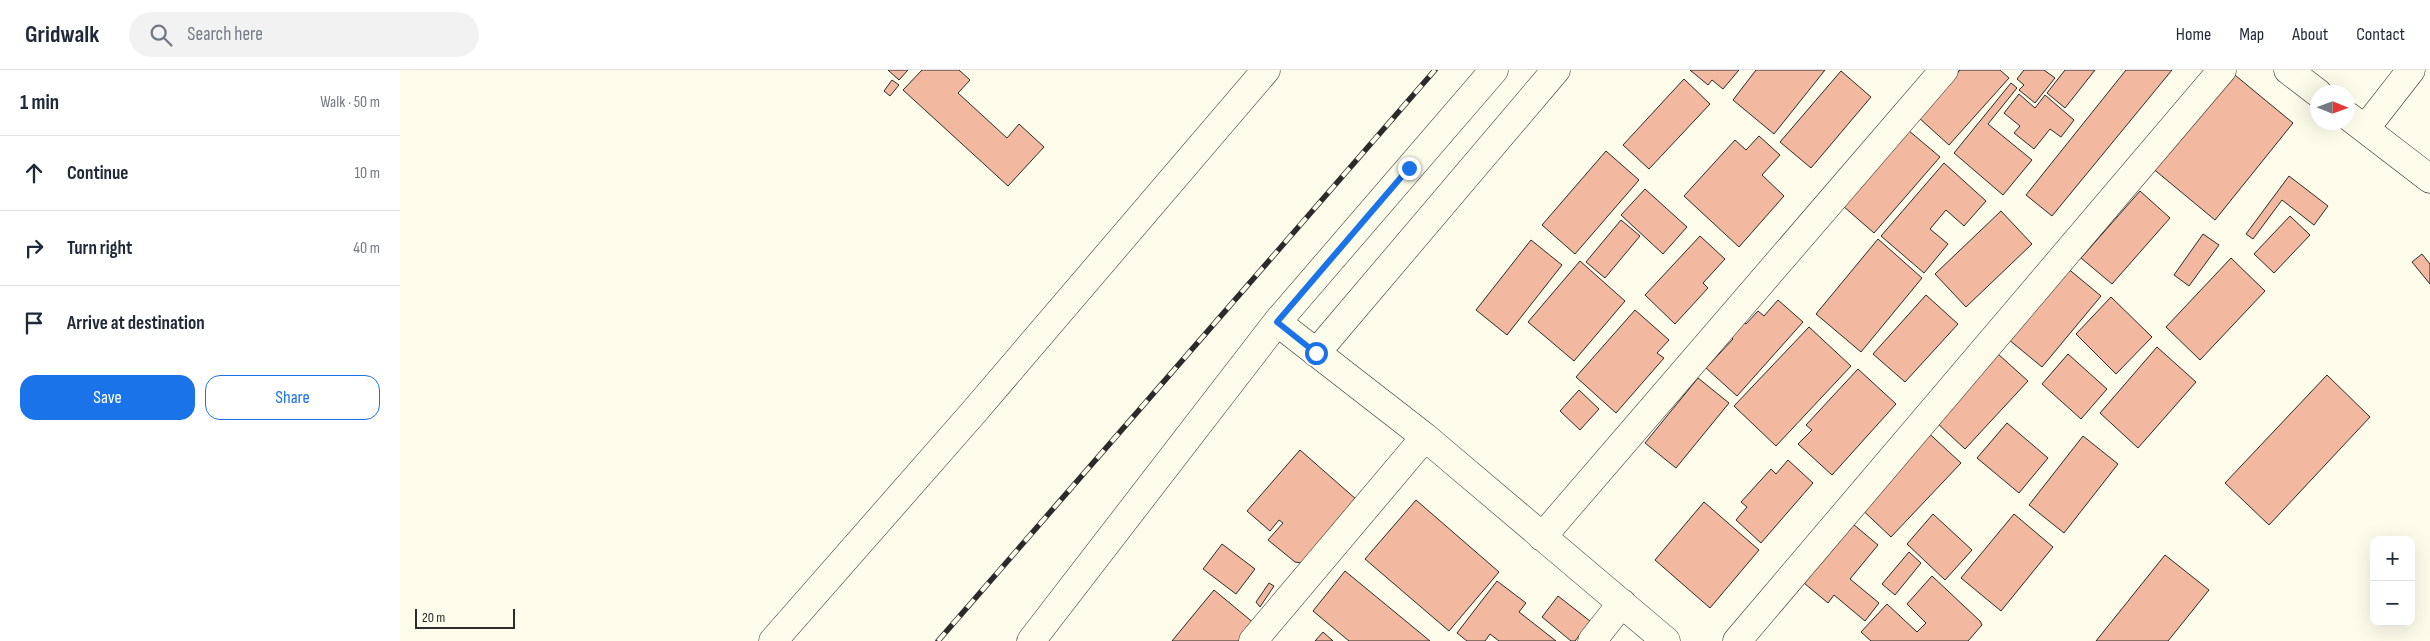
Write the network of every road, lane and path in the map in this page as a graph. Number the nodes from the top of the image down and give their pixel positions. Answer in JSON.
{"nodes":[{"id":1,"x":1266,"y":70,"type":"edge"},
{"id":2,"x":1494,"y":70,"type":"edge"},
{"id":3,"x":1556,"y":70,"type":"edge"},
{"id":4,"x":1944,"y":70,"type":"edge"},
{"id":5,"x":2222,"y":70,"type":"edge"},
{"id":6,"x":2288,"y":70,"type":"edge"},
{"id":7,"x":2411,"y":70,"type":"edge"},
{"id":8,"x":2310,"y":87,"type":"edge"},
{"id":9,"x":2356,"y":122,"type":"edge"},
{"id":10,"x":2430,"y":179,"type":"edge"},
{"id":11,"x":1277,"y":322,"type":"junction"},
{"id":12,"x":1316,"y":353,"type":"junction"},
{"id":13,"x":1424,"y":437,"type":"junction"},
{"id":14,"x":1542,"y":537,"type":"junction"},
{"id":15,"x":1622,"y":603,"type":"junction"},
{"id":16,"x":773,"y":641,"type":"edge"},
{"id":17,"x":1031,"y":641,"type":"edge"},
{"id":18,"x":1253,"y":641,"type":"edge"},
{"id":19,"x":1592,"y":641,"type":"edge"},
{"id":20,"x":1666,"y":641,"type":"edge"},
{"id":21,"x":1737,"y":641,"type":"edge"}],
"edges":[{"from":1,"to":16,"type":"street"},
{"from":2,"to":11,"type":"street"},
{"from":3,"to":12,"type":"street"},
{"from":4,"to":14,"type":"street"},
{"from":5,"to":21,"type":"street"},
{"from":6,"to":8,"type":"street"},
{"from":7,"to":9,"type":"street"},
{"from":9,"to":10,"type":"street"},
{"from":11,"to":12,"type":"street"},
{"from":11,"to":17,"type":"street"},
{"from":12,"to":13,"type":"street"},
{"from":13,"to":14,"type":"street"},
{"from":13,"to":18,"type":"street"},
{"from":14,"to":15,"type":"street"},
{"from":15,"to":19,"type":"street"},
{"from":15,"to":20,"type":"street"}]}
